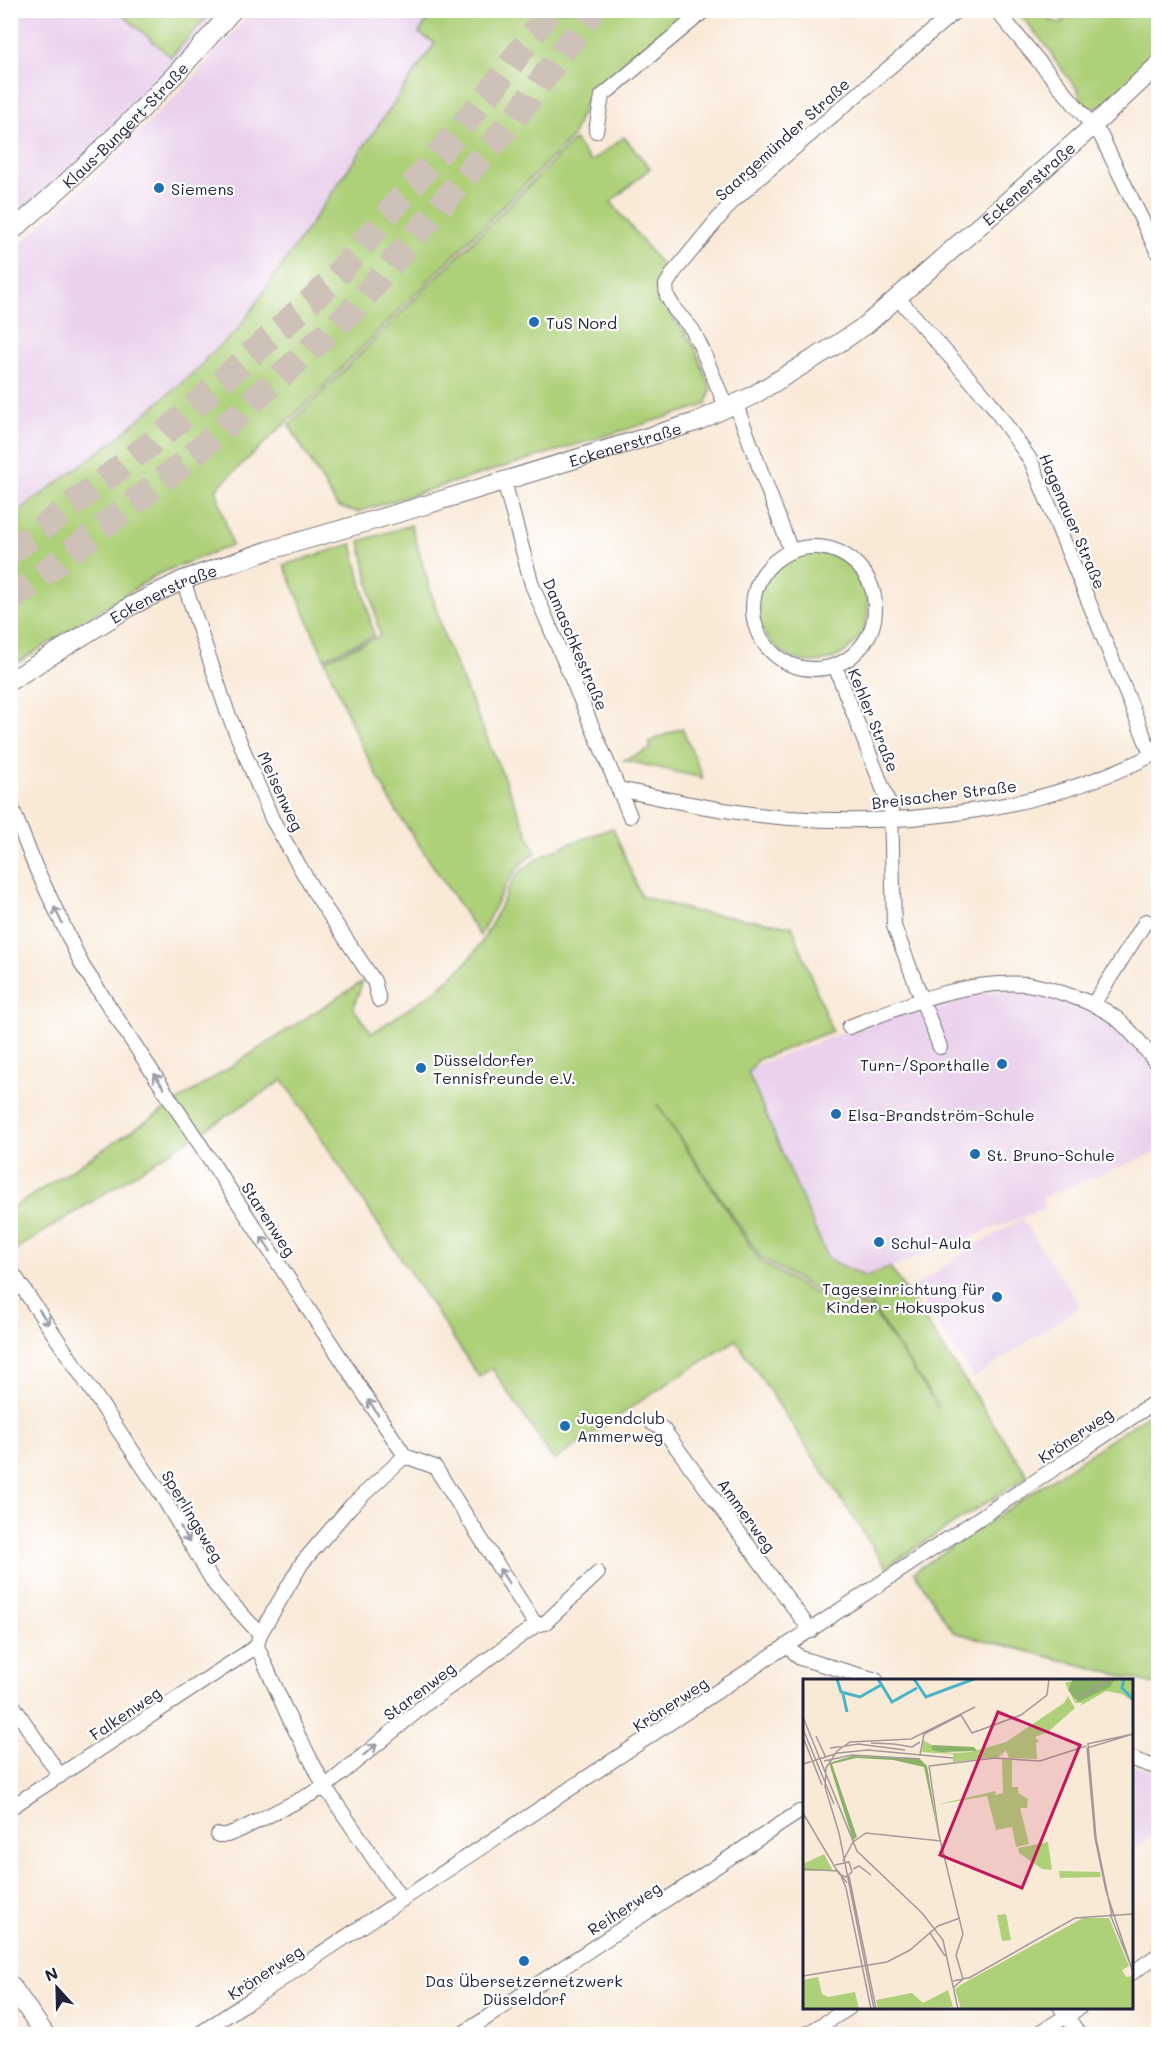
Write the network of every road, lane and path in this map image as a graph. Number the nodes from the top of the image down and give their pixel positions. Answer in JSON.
{"nodes":[{"id":1,"x":233,"y":10,"type":"edge"},
{"id":2,"x":705,"y":10,"type":"edge"},
{"id":3,"x":957,"y":10,"type":"edge"},
{"id":4,"x":996,"y":10,"type":"edge"},
{"id":5,"x":1158,"y":65,"type":"edge"},
{"id":6,"x":1092,"y":127,"type":"junction"},
{"id":7,"x":596,"y":131,"type":"dead end"},
{"id":8,"x":10,"y":233,"type":"edge"},
{"id":9,"x":1158,"y":253,"type":"edge"},
{"id":10,"x":898,"y":298,"type":"junction"},
{"id":11,"x":731,"y":407,"type":"junction"},
{"id":12,"x":504,"y":481,"type":"junction"},
{"id":13,"x":791,"y":550,"type":"junction"},
{"id":14,"x":183,"y":580,"type":"junction"},
{"id":15,"x":834,"y":666,"type":"junction"},
{"id":16,"x":10,"y":681,"type":"edge"},
{"id":17,"x":1155,"y":754,"type":"edge"},
{"id":18,"x":619,"y":789,"type":"junction"},
{"id":19,"x":10,"y":803,"type":"edge"},
{"id":20,"x":630,"y":816,"type":"dead end"},
{"id":21,"x":890,"y":820,"type":"junction"},
{"id":22,"x":1146,"y":921,"type":"dead end"},
{"id":23,"x":921,"y":999,"type":"junction"},
{"id":24,"x":379,"y":1000,"type":"dead end"},
{"id":25,"x":1094,"y":1004,"type":"junction"},
{"id":26,"x":849,"y":1027,"type":"dead end"},
{"id":27,"x":939,"y":1047,"type":"dead end"},
{"id":28,"x":1158,"y":1066,"type":"edge"},
{"id":29,"x":10,"y":1269,"type":"edge"},
{"id":30,"x":1158,"y":1400,"type":"edge"},
{"id":31,"x":652,"y":1423,"type":"dead end"},
{"id":32,"x":405,"y":1456,"type":"junction"},
{"id":33,"x":598,"y":1573,"type":"dead end"},
{"id":34,"x":536,"y":1625,"type":"junction"},
{"id":35,"x":811,"y":1631,"type":"junction"},
{"id":36,"x":259,"y":1640,"type":"junction"},
{"id":37,"x":788,"y":1646,"type":"junction"},
{"id":38,"x":873,"y":1679,"type":"edge"},
{"id":39,"x":10,"y":1701,"type":"edge"},
{"id":40,"x":1133,"y":1760,"type":"edge"},
{"id":41,"x":1158,"y":1768,"type":"edge"},
{"id":42,"x":60,"y":1776,"type":"junction"},
{"id":43,"x":324,"y":1787,"type":"junction"},
{"id":44,"x":10,"y":1808,"type":"edge"},
{"id":45,"x":803,"y":1812,"type":"edge"},
{"id":46,"x":218,"y":1835,"type":"dead end"},
{"id":47,"x":402,"y":1900,"type":"junction"},
{"id":48,"x":1158,"y":1955,"type":"edge"},
{"id":49,"x":1133,"y":1972,"type":"edge"},
{"id":50,"x":10,"y":1984,"type":"edge"},
{"id":51,"x":846,"y":2009,"type":"edge"},
{"id":52,"x":1064,"y":2012,"type":"edge"},
{"id":53,"x":826,"y":2022,"type":"junction"},
{"id":54,"x":45,"y":2034,"type":"edge"},
{"id":55,"x":199,"y":2034,"type":"edge"},
{"id":56,"x":462,"y":2034,"type":"edge"},
{"id":57,"x":807,"y":2034,"type":"edge"},
{"id":58,"x":834,"y":2034,"type":"edge"},
{"id":59,"x":1038,"y":2034,"type":"edge"},
{"id":60,"x":1079,"y":2034,"type":"edge"}],
"edges":[{"from":1,"to":8,"type":"street","name":"Klaus-Bungert-Straße"},
{"from":2,"to":7,"type":"street"},
{"from":3,"to":11,"type":"street","name":"Saargemünder Straße"},
{"from":4,"to":6,"type":"street"},
{"from":5,"to":6,"type":"street","name":"Eckenerstraße"},
{"from":6,"to":9,"type":"street"},
{"from":6,"to":10,"type":"street","name":"Eckenerstraße"},
{"from":10,"to":11,"type":"street","name":"Eckenerstraße"},
{"from":10,"to":17,"type":"street","name":"Hagenauer Straße"},
{"from":11,"to":12,"type":"street","name":"Eckenerstraße"},
{"from":11,"to":13,"type":"street"},
{"from":12,"to":14,"type":"street","name":"Eckenerstraße"},
{"from":12,"to":18,"type":"street","name":"Damaschkestraße"},
{"from":13,"to":15,"type":"street","name":"Kehler Straße"},
{"from":13,"to":15,"type":"street","name":"Kehler Straße"},
{"from":14,"to":16,"type":"street","name":"Eckenerstraße"},
{"from":14,"to":24,"type":"street","name":"Meisenweg"},
{"from":15,"to":21,"type":"street","name":"Kehler Straße"},
{"from":17,"to":21,"type":"street","name":"Breisacher Straße"},
{"from":18,"to":20,"type":"street","name":"Damaschkestraße"},
{"from":18,"to":21,"type":"street","name":"Breisacher Straße"},
{"from":32,"to":19,"type":"street","name":"Starenweg","one_way":true},
{"from":21,"to":23,"type":"street","name":"Kehler Straße"},
{"from":22,"to":25,"type":"street"},
{"from":23,"to":25,"type":"street"},
{"from":23,"to":26,"type":"street"},
{"from":23,"to":27,"type":"street","name":"Kehler Straße"},
{"from":25,"to":28,"type":"street"},
{"from":29,"to":36,"type":"street","name":"Sperlingsweg","one_way":true},
{"from":30,"to":35,"type":"street","name":"Krönerweg"},
{"from":31,"to":35,"type":"street","name":"Ammerweg"},
{"from":34,"to":32,"type":"street","one_way":true},
{"from":32,"to":36,"type":"street","name":"Falkenweg"},
{"from":33,"to":34,"type":"street","name":"Starenweg"},
{"from":43,"to":34,"type":"street","name":"Starenweg","one_way":true},
{"from":35,"to":37,"type":"street","name":"Krönerweg"},
{"from":36,"to":42,"type":"street","name":"Falkenweg"},
{"from":36,"to":43,"type":"street","name":"Sperlingsweg"},
{"from":37,"to":38,"type":"street"},
{"from":37,"to":47,"type":"street","name":"Krönerweg"},
{"from":39,"to":42,"type":"street"},
{"from":40,"to":41,"type":"street"},
{"from":42,"to":44,"type":"street","name":"Falkenweg"},
{"from":43,"to":46,"type":"street"},
{"from":43,"to":47,"type":"street","name":"Sperlingsweg"},
{"from":45,"to":56,"type":"street","name":"Reiherweg"},
{"from":47,"to":55,"type":"street","name":"Krönerweg"},
{"from":48,"to":49,"type":"street"},
{"from":50,"to":54,"type":"street"},
{"from":51,"to":53,"type":"street"},
{"from":52,"to":59,"type":"street"},
{"from":52,"to":60,"type":"street"},
{"from":53,"to":57,"type":"street"},
{"from":53,"to":58,"type":"street"}]}
